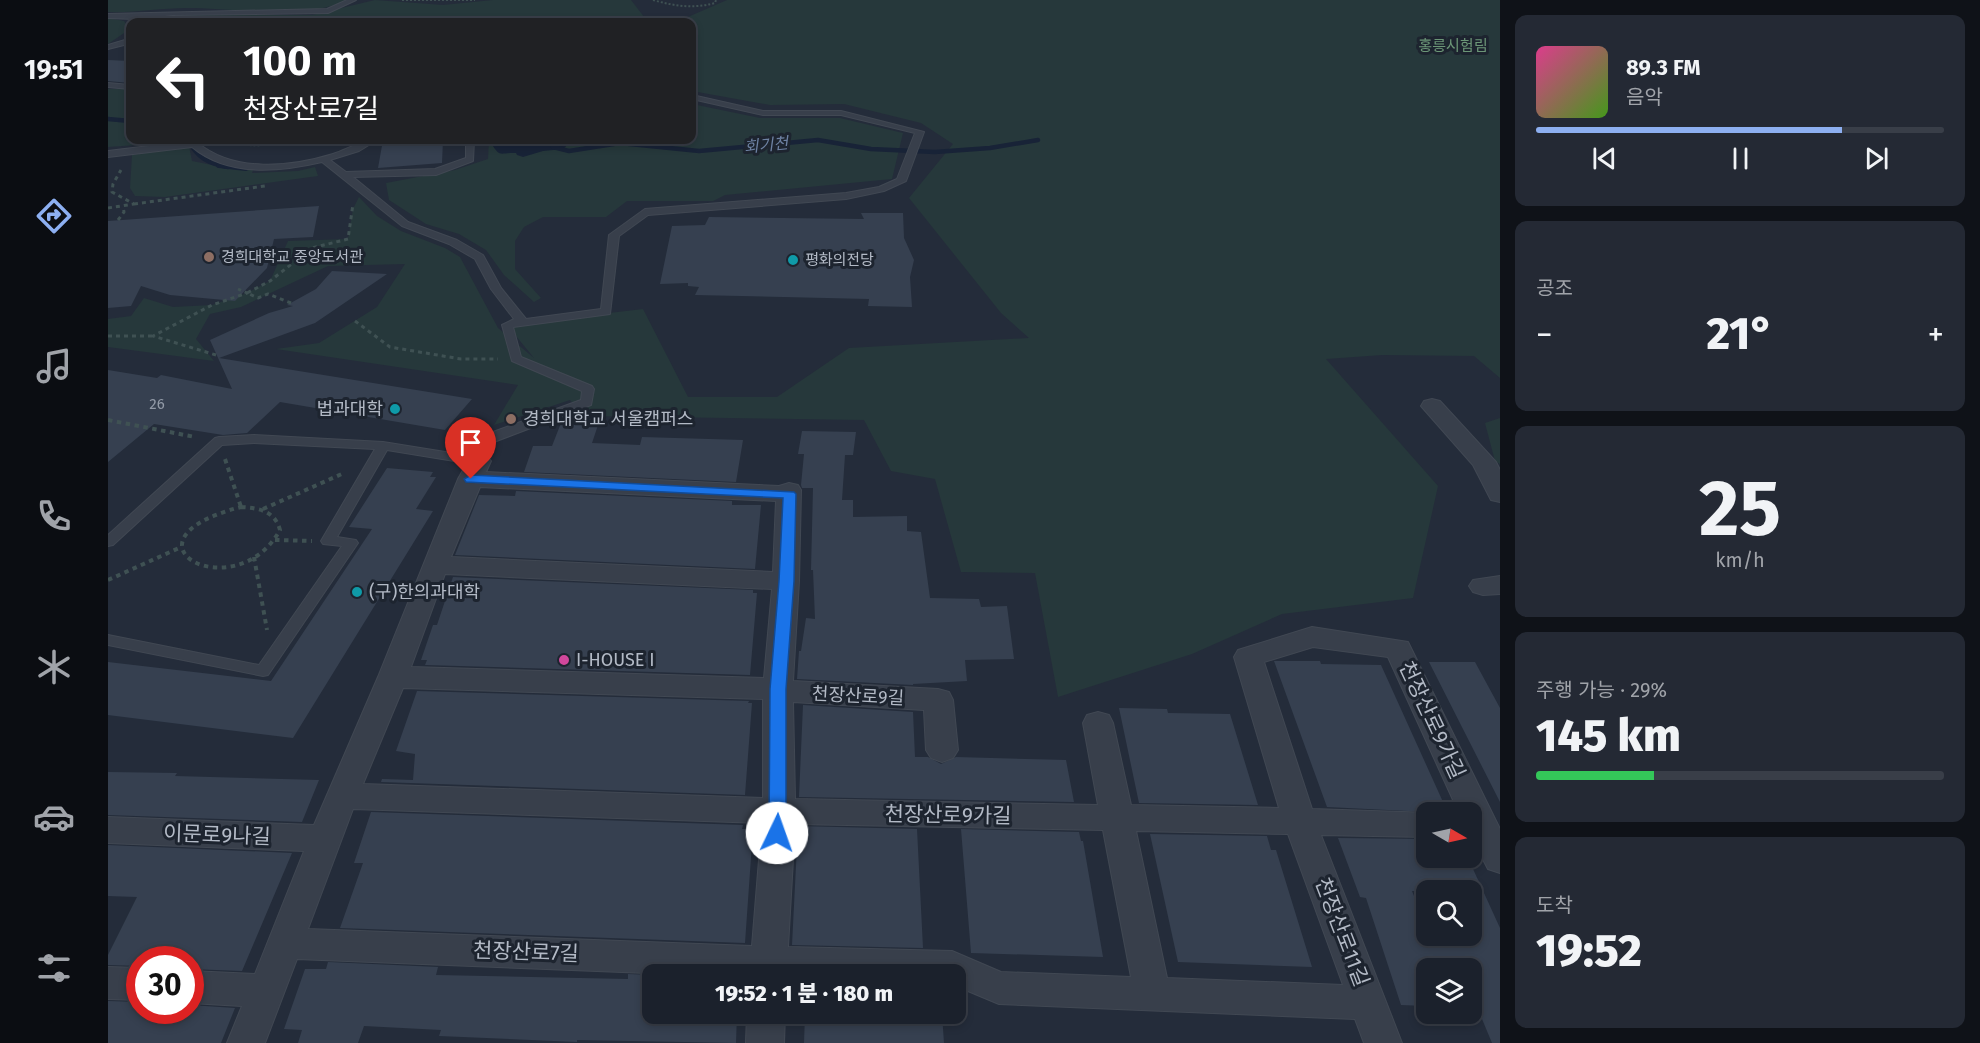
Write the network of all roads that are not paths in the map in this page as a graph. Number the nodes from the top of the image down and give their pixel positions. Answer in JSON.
{"nodes":[{"id":1,"x":353,"y":0,"type":"edge"},
{"id":2,"x":108,"y":16,"type":"edge"},
{"id":3,"x":126,"y":18,"type":"edge"},
{"id":4,"x":147,"y":18,"type":"edge"},
{"id":5,"x":126,"y":42,"type":"edge"},
{"id":6,"x":108,"y":47,"type":"edge"},
{"id":7,"x":108,"y":85,"type":"edge"},
{"id":8,"x":126,"y":87,"type":"edge"},
{"id":9,"x":696,"y":98,"type":"edge"},
{"id":10,"x":182,"y":144,"type":"edge"},
{"id":11,"x":195,"y":144,"type":"edge"},
{"id":12,"x":367,"y":144,"type":"edge"},
{"id":13,"x":470,"y":144,"type":"edge"},
{"id":14,"x":108,"y":154,"type":"edge"},
{"id":15,"x":324,"y":159,"type":"junction"},
{"id":16,"x":348,"y":179,"type":"junction"},
{"id":17,"x":507,"y":325,"type":"junction"},
{"id":18,"x":1432,"y":406,"type":"dead end"},
{"id":19,"x":379,"y":453,"type":"junction"},
{"id":20,"x":475,"y":470,"type":"junction"},
{"id":21,"x":1500,"y":495,"type":"edge"},
{"id":22,"x":108,"y":542,"type":"edge"},
{"id":23,"x":435,"y":565,"type":"junction"},
{"id":24,"x":786,"y":581,"type":"junction"},
{"id":25,"x":108,"y":640,"type":"edge"},
{"id":26,"x":393,"y":677,"type":"junction"},
{"id":27,"x":778,"y":689,"type":"junction"},
{"id":28,"x":1098,"y":723,"type":"dead end"},
{"id":29,"x":942,"y":750,"type":"dead end"},
{"id":30,"x":342,"y":796,"type":"junction"},
{"id":31,"x":779,"y":812,"type":"junction"},
{"id":32,"x":1117,"y":819,"type":"junction"},
{"id":33,"x":1300,"y":822,"type":"junction"},
{"id":34,"x":1416,"y":824,"type":"edge"},
{"id":35,"x":1484,"y":825,"type":"edge"},
{"id":36,"x":108,"y":830,"type":"edge"},
{"id":37,"x":326,"y":839,"type":"junction"},
{"id":38,"x":1500,"y":860,"type":"edge"},
{"id":39,"x":283,"y":943,"type":"junction"},
{"id":40,"x":675,"y":964,"type":"edge"},
{"id":41,"x":768,"y":964,"type":"edge"},
{"id":42,"x":966,"y":973,"type":"edge"},
{"id":43,"x":108,"y":983,"type":"edge"},
{"id":44,"x":126,"y":984,"type":"edge"},
{"id":45,"x":204,"y":988,"type":"edge"},
{"id":46,"x":265,"y":991,"type":"junction"},
{"id":47,"x":1152,"y":993,"type":"junction"},
{"id":48,"x":1369,"y":1003,"type":"junction"},
{"id":49,"x":766,"y":1024,"type":"edge"},
{"id":50,"x":246,"y":1043,"type":"edge"},
{"id":51,"x":765,"y":1043,"type":"edge"},
{"id":52,"x":1383,"y":1043,"type":"edge"}],
"edges":[{"from":1,"to":4,"type":"lane"},
{"from":2,"to":3,"type":"lane"},
{"from":5,"to":6,"type":"lane"},
{"from":7,"to":8,"type":"lane"},
{"from":9,"to":17,"type":"lane"},
{"from":10,"to":14,"type":"lane"},
{"from":11,"to":15,"type":"lane"},
{"from":12,"to":15,"type":"lane"},
{"from":13,"to":16,"type":"lane"},
{"from":15,"to":16,"type":"lane"},
{"from":16,"to":17,"type":"lane"},
{"from":17,"to":20,"type":"lane"},
{"from":18,"to":21,"type":"street"},
{"from":19,"to":20,"type":"lane"},
{"from":19,"to":22,"type":"lane"},
{"from":19,"to":25,"type":"lane"},
{"from":20,"to":23,"type":"street"},
{"from":20,"to":24,"type":"street"},
{"from":23,"to":24,"type":"street"},
{"from":23,"to":26,"type":"street"},
{"from":24,"to":27,"type":"street"},
{"from":26,"to":27,"type":"street"},
{"from":26,"to":30,"type":"street"},
{"from":27,"to":29,"type":"street","name":"천장산로9길"},
{"from":27,"to":31,"type":"street"},
{"from":28,"to":32,"type":"street"},
{"from":30,"to":31,"type":"street"},
{"from":30,"to":37,"type":"street"},
{"from":31,"to":32,"type":"street","name":"천장산로9가길"},
{"from":31,"to":41,"type":"street"},
{"from":32,"to":33,"type":"street","name":"천장산로9가길"},
{"from":32,"to":47,"type":"street"},
{"from":33,"to":34,"type":"street","name":"천장산로9가길"},
{"from":33,"to":35,"type":"street","name":"천장산로9가길"},
{"from":33,"to":48,"type":"street","name":"천장산로11길"},
{"from":35,"to":38,"type":"street","name":"천장산로9가길"},
{"from":36,"to":37,"type":"street","name":"이문로9나길"},
{"from":37,"to":39,"type":"street"},
{"from":39,"to":40,"type":"street","name":"천장산로7길"},
{"from":39,"to":46,"type":"street"},
{"from":42,"to":47,"type":"street"},
{"from":43,"to":44,"type":"street"},
{"from":45,"to":46,"type":"street"},
{"from":46,"to":50,"type":"street"},
{"from":47,"to":48,"type":"street"},
{"from":48,"to":52,"type":"street","name":"천장산로11길"},
{"from":49,"to":51,"type":"street"}]}
